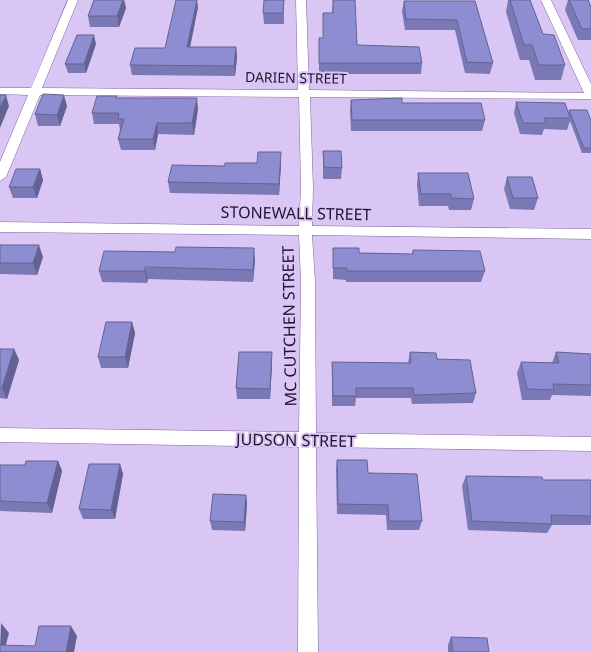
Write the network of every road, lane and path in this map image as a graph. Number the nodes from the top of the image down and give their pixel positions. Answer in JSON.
{"nodes":[{"id":1,"x":73,"y":0,"type":"edge"},
{"id":2,"x":301,"y":0,"type":"edge"},
{"id":3,"x":546,"y":0,"type":"edge"},
{"id":4,"x":0,"y":90,"type":"edge"},
{"id":5,"x":36,"y":91,"type":"junction"},
{"id":6,"x":304,"y":93,"type":"junction"},
{"id":7,"x":591,"y":96,"type":"edge"},
{"id":8,"x":0,"y":177,"type":"edge"},
{"id":9,"x":0,"y":227,"type":"edge"},
{"id":10,"x":305,"y":231,"type":"junction"},
{"id":11,"x":591,"y":234,"type":"edge"},
{"id":12,"x":0,"y":435,"type":"edge"},
{"id":13,"x":308,"y":440,"type":"junction"},
{"id":14,"x":591,"y":444,"type":"edge"},
{"id":15,"x":308,"y":652,"type":"edge"}],
"edges":[{"from":1,"to":5,"type":"street"},
{"from":2,"to":6,"type":"street","name":"MC CUTCHEN STREET"},
{"from":3,"to":7,"type":"street"},
{"from":4,"to":5,"type":"street","name":"DARIEN STREET"},
{"from":5,"to":6,"type":"street","name":"DARIEN STREET"},
{"from":5,"to":8,"type":"street"},
{"from":6,"to":7,"type":"street","name":"DARIEN STREET"},
{"from":6,"to":10,"type":"street","name":"MC CUTCHEN STREET"},
{"from":9,"to":10,"type":"street","name":"STONEWALL STREET"},
{"from":10,"to":11,"type":"street","name":"STONEWALL STREET"},
{"from":10,"to":13,"type":"street","name":"MC CUTCHEN STREET"},
{"from":12,"to":13,"type":"street","name":"JUDSON STREET"},
{"from":13,"to":14,"type":"street","name":"JUDSON STREET"},
{"from":13,"to":15,"type":"street","name":"MC CUTCHEN STREET"}]}
